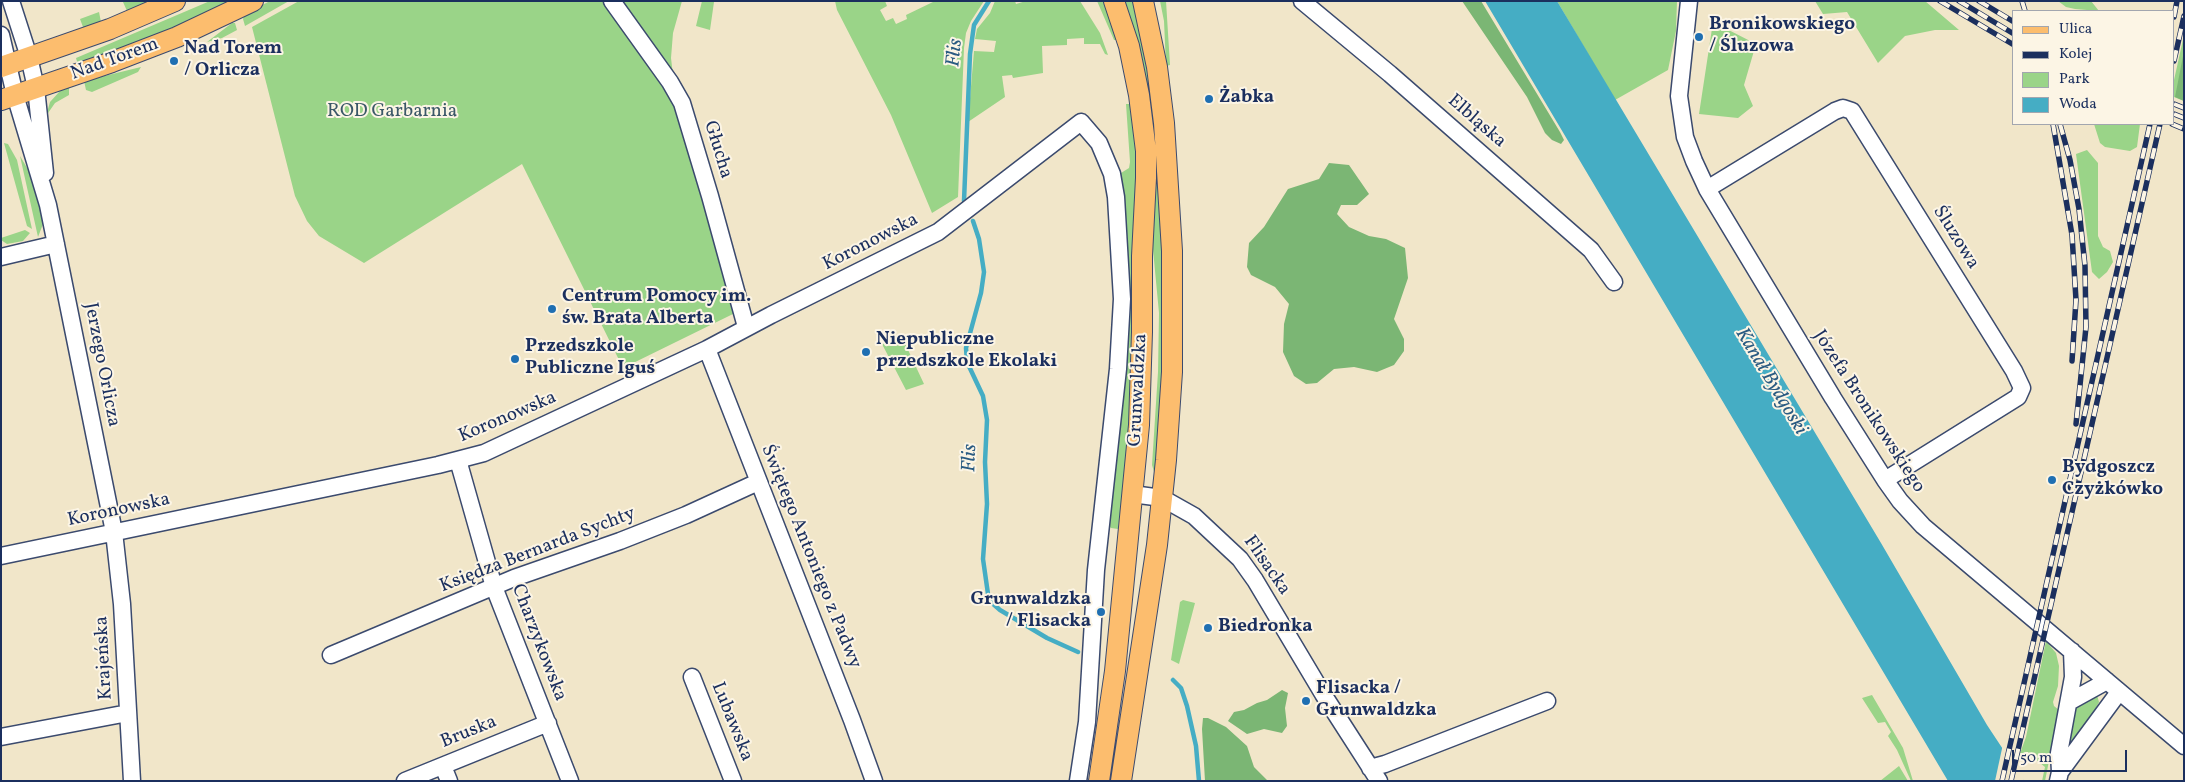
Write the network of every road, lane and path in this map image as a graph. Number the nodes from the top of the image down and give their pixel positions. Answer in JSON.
{"nodes":[{"id":1,"x":11,"y":1,"type":"edge"},
{"id":2,"x":176,"y":1,"type":"edge"},
{"id":3,"x":253,"y":1,"type":"edge"},
{"id":4,"x":612,"y":1,"type":"edge"},
{"id":5,"x":1114,"y":1,"type":"edge"},
{"id":6,"x":1143,"y":1,"type":"edge"},
{"id":7,"x":1302,"y":1,"type":"edge"},
{"id":8,"x":1689,"y":1,"type":"edge"},
{"id":9,"x":1,"y":35,"type":"edge"},
{"id":10,"x":29,"y":58,"type":"junction"},
{"id":11,"x":5,"y":66,"type":"edge"},
{"id":12,"x":36,"y":88,"type":"junction"},
{"id":13,"x":8,"y":98,"type":"edge"},
{"id":14,"x":1707,"y":189,"type":"junction"},
{"id":15,"x":48,"y":205,"type":"junction"},
{"id":16,"x":56,"y":244,"type":"junction"},
{"id":17,"x":1,"y":257,"type":"edge"},
{"id":18,"x":1614,"y":282,"type":"dead end"},
{"id":19,"x":746,"y":327,"type":"junction"},
{"id":20,"x":707,"y":349,"type":"junction"},
{"id":21,"x":458,"y":460,"type":"junction"},
{"id":22,"x":1885,"y":480,"type":"junction"},
{"id":23,"x":758,"y":482,"type":"junction"},
{"id":24,"x":1132,"y":494,"type":"junction"},
{"id":25,"x":1162,"y":498,"type":"junction"},
{"id":26,"x":114,"y":532,"type":"junction"},
{"id":27,"x":1,"y":556,"type":"edge"},
{"id":28,"x":494,"y":587,"type":"junction"},
{"id":29,"x":2072,"y":651,"type":"junction"},
{"id":30,"x":331,"y":655,"type":"dead end"},
{"id":31,"x":692,"y":678,"type":"dead end"},
{"id":32,"x":2113,"y":686,"type":"junction"},
{"id":33,"x":1546,"y":701,"type":"dead end"},
{"id":34,"x":2069,"y":702,"type":"junction"},
{"id":35,"x":128,"y":713,"type":"junction"},
{"id":36,"x":548,"y":723,"type":"junction"},
{"id":37,"x":1,"y":737,"type":"edge"},
{"id":38,"x":2184,"y":746,"type":"edge"},
{"id":39,"x":446,"y":773,"type":"edge"},
{"id":40,"x":1375,"y":774,"type":"edge"},
{"id":41,"x":2059,"y":777,"type":"edge"},
{"id":42,"x":871,"y":780,"type":"edge"},
{"id":43,"x":132,"y":781,"type":"edge"},
{"id":44,"x":405,"y":781,"type":"edge"},
{"id":45,"x":570,"y":781,"type":"edge"},
{"id":46,"x":734,"y":781,"type":"edge"},
{"id":47,"x":1078,"y":781,"type":"edge"},
{"id":48,"x":1098,"y":781,"type":"edge"},
{"id":49,"x":1121,"y":781,"type":"edge"}],
"edges":[{"from":1,"to":10,"type":"street","name":"Jerzego Orlicza"},
{"from":2,"to":10,"type":"main road","name":"Nad Torem"},
{"from":3,"to":12,"type":"main road","name":"Nad Torem"},
{"from":4,"to":19,"type":"street","name":"Głucha"},
{"from":5,"to":24,"type":"main road","name":"Grunwaldzka"},
{"from":6,"to":25,"type":"main road","name":"Grunwaldzka"},
{"from":7,"to":18,"type":"street","name":"Elbląska"},
{"from":8,"to":14,"type":"street","name":"Józefa Bronikowskiego"},
{"from":9,"to":11,"type":"street","name":"Jerzego Orlicza"},
{"from":10,"to":11,"type":"main road","name":"Nad Torem"},
{"from":10,"to":12,"type":"street","name":"Jerzego Orlicza"},
{"from":11,"to":13,"type":"street","name":"Jerzego Orlicza"},
{"from":12,"to":13,"type":"main road","name":"Nad Torem"},
{"from":12,"to":15,"type":"street","name":"Jerzego Orlicza"},
{"from":13,"to":15,"type":"street","name":"Jerzego Orlicza"},
{"from":14,"to":22,"type":"street","name":"Józefa Bronikowskiego"},
{"from":14,"to":22,"type":"street","name":"Śluzowa"},
{"from":15,"to":16,"type":"street","name":"Jerzego Orlicza"},
{"from":16,"to":17,"type":"street"},
{"from":16,"to":26,"type":"street","name":"Jerzego Orlicza"},
{"from":19,"to":20,"type":"street","name":"Koronowska"},
{"from":19,"to":47,"type":"street","name":"Koronowska"},
{"from":20,"to":21,"type":"street","name":"Koronowska"},
{"from":20,"to":23,"type":"street","name":"Świętego Antoniego z Padwy"},
{"from":21,"to":26,"type":"street","name":"Koronowska"},
{"from":21,"to":28,"type":"street","name":"Charzykowska"},
{"from":22,"to":29,"type":"street","name":"Józefa Bronikowskiego"},
{"from":23,"to":28,"type":"street","name":"Księdza Bernarda Sychty"},
{"from":23,"to":42,"type":"street","name":"Świętego Antoniego z Padwy"},
{"from":24,"to":25,"type":"street","name":"Flisacka"},
{"from":24,"to":48,"type":"main road","name":"Grunwaldzka"},
{"from":25,"to":40,"type":"street","name":"Flisacka"},
{"from":25,"to":49,"type":"main road","name":"Grunwaldzka"},
{"from":26,"to":27,"type":"street","name":"Koronowska"},
{"from":26,"to":35,"type":"street","name":"Krajeńska"},
{"from":28,"to":30,"type":"street","name":"Księdza Bernarda Sychty"},
{"from":28,"to":36,"type":"street","name":"Charzykowska"},
{"from":29,"to":32,"type":"street","name":"Józefa Bronikowskiego"},
{"from":29,"to":34,"type":"street"},
{"from":31,"to":46,"type":"street","name":"Lubawska"},
{"from":32,"to":34,"type":"street"},
{"from":32,"to":38,"type":"street","name":"Józefa Bronikowskiego"},
{"from":32,"to":41,"type":"street"},
{"from":33,"to":40,"type":"street"},
{"from":34,"to":41,"type":"street"},
{"from":35,"to":37,"type":"street"},
{"from":35,"to":43,"type":"street","name":"Krajeńska"},
{"from":36,"to":39,"type":"street","name":"Bruska"},
{"from":36,"to":45,"type":"street","name":"Charzykowska"},
{"from":39,"to":44,"type":"street","name":"Bruska"}]}
